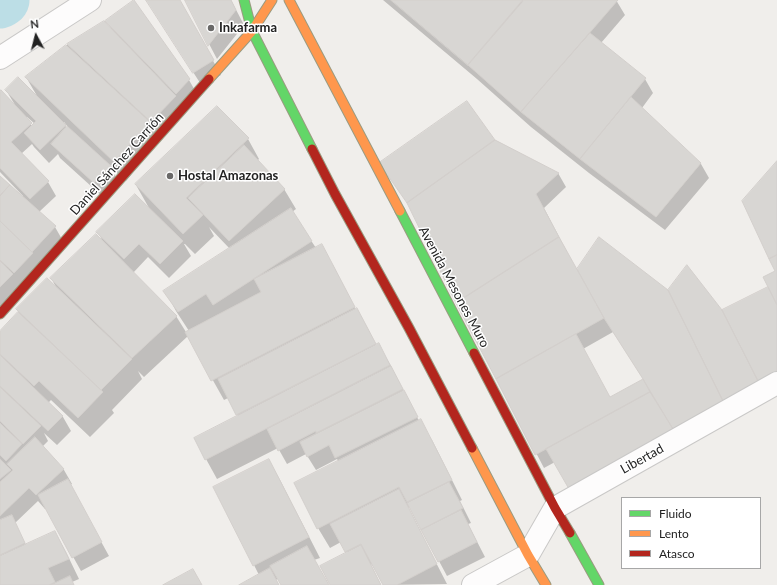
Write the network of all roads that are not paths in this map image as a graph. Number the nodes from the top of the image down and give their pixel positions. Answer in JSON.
{"nodes":[{"id":1,"x":90,"y":0,"type":"edge"},
{"id":2,"x":244,"y":0,"type":"edge"},
{"id":3,"x":272,"y":0,"type":"edge"},
{"id":4,"x":289,"y":0,"type":"edge"},
{"id":5,"x":252,"y":31,"type":"junction"},
{"id":6,"x":0,"y":58,"type":"edge"},
{"id":7,"x":0,"y":314,"type":"edge"},
{"id":8,"x":777,"y":383,"type":"edge"},
{"id":9,"x":555,"y":508,"type":"junction"},
{"id":10,"x":528,"y":555,"type":"junction"},
{"id":11,"x":473,"y":585,"type":"edge"},
{"id":12,"x":546,"y":585,"type":"edge"},
{"id":13,"x":599,"y":585,"type":"edge"}],
"edges":[{"from":1,"to":6,"type":"street"},
{"from":2,"to":5,"type":"street"},
{"from":3,"to":5,"type":"street","name":"Daniel Sánchez Carrión"},
{"from":4,"to":9,"type":"street","name":"Avenida Mesones Muro"},
{"from":5,"to":7,"type":"street","name":"Daniel Sánchez Carrión"},
{"from":5,"to":10,"type":"street"},
{"from":8,"to":9,"type":"street","name":"Libertad"},
{"from":9,"to":10,"type":"street"},
{"from":9,"to":13,"type":"street","name":"Avenida Mesones Muro"},
{"from":10,"to":11,"type":"street"},
{"from":10,"to":12,"type":"street"}]}
